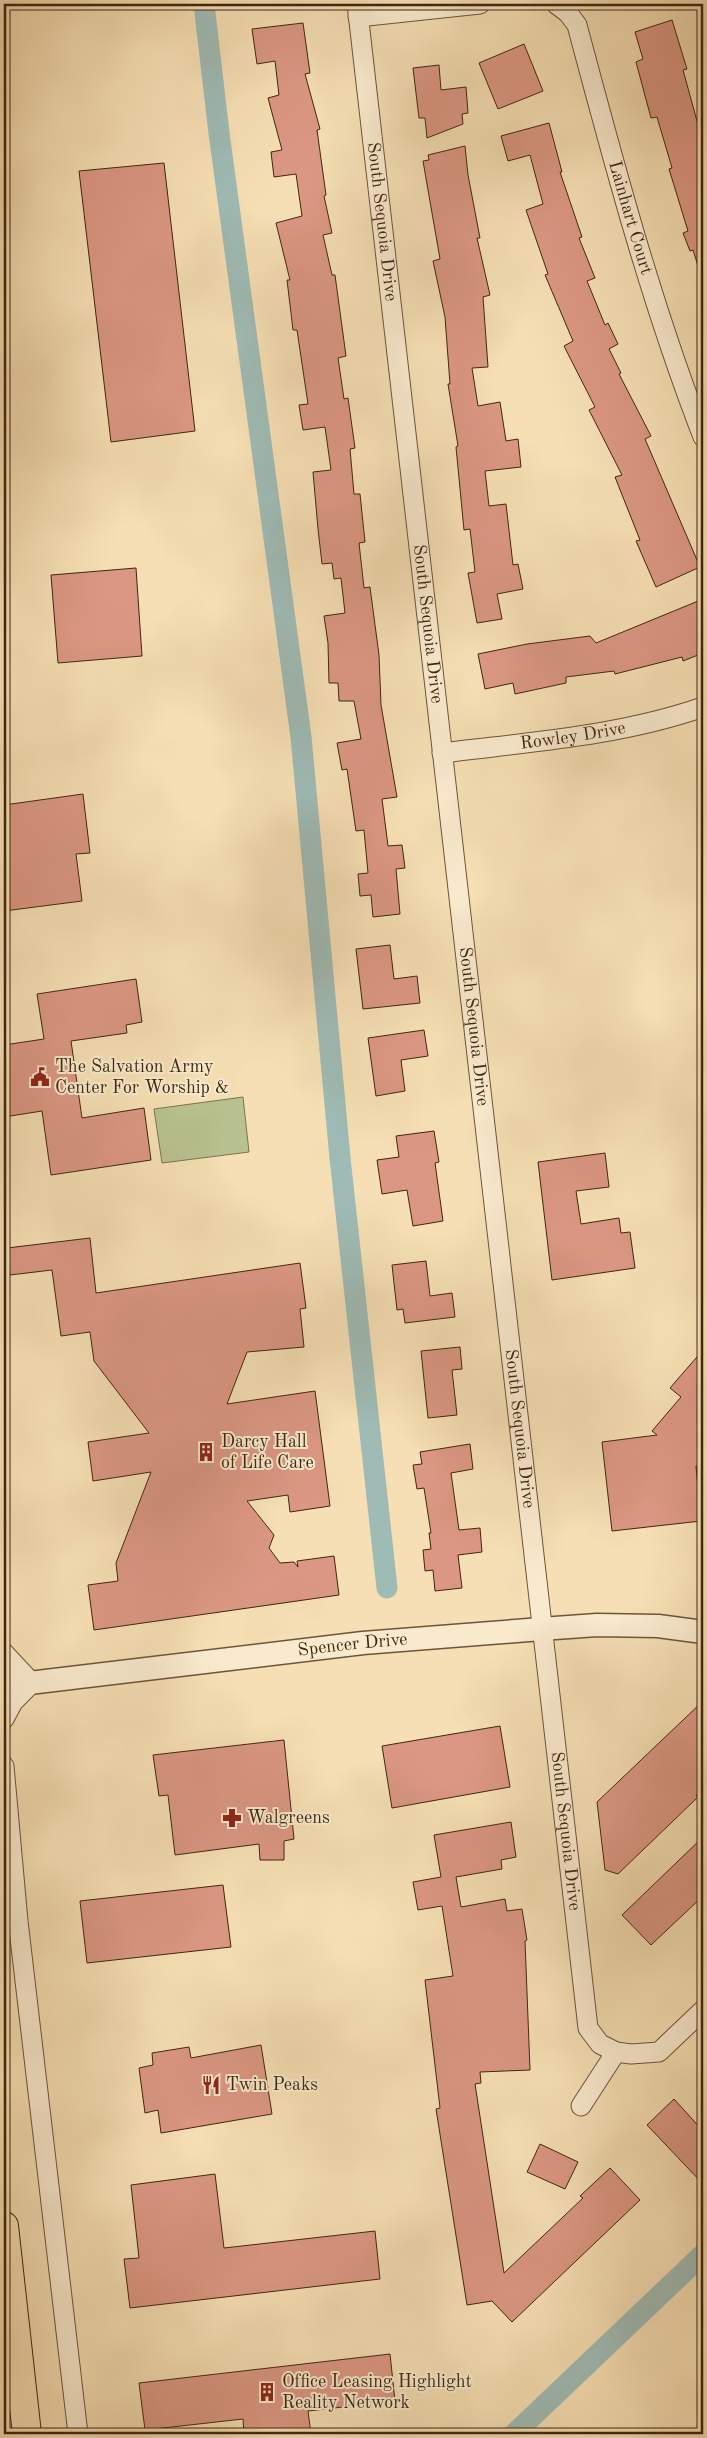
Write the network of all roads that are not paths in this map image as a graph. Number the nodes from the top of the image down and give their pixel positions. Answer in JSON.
{"nodes":[{"id":1,"x":480,"y":4,"type":"edge"},
{"id":2,"x":556,"y":4,"type":"edge"},
{"id":3,"x":357,"y":11,"type":"edge"},
{"id":4,"x":703,"y":437,"type":"edge"},
{"id":5,"x":703,"y":707,"type":"edge"},
{"id":6,"x":442,"y":753,"type":"junction"},
{"id":7,"x":541,"y":1629,"type":"junction"},
{"id":8,"x":703,"y":1632,"type":"edge"},
{"id":9,"x":4,"y":1653,"type":"edge"},
{"id":10,"x":32,"y":1683,"type":"junction"},
{"id":11,"x":4,"y":1686,"type":"edge"},
{"id":12,"x":4,"y":1718,"type":"edge"},
{"id":13,"x":4,"y":1766,"type":"edge"},
{"id":14,"x":4,"y":1903,"type":"edge"},
{"id":15,"x":18,"y":1921,"type":"junction"},
{"id":16,"x":703,"y":2010,"type":"edge"},
{"id":17,"x":608,"y":2048,"type":"junction"},
{"id":18,"x":580,"y":2106,"type":"dead end"},
{"id":19,"x":4,"y":2226,"type":"edge"},
{"id":20,"x":28,"y":2434,"type":"edge"},
{"id":21,"x":78,"y":2434,"type":"edge"}],
"edges":[{"from":1,"to":3,"type":"street"},
{"from":2,"to":4,"type":"street","name":"Lainhart Court"},
{"from":3,"to":6,"type":"street","name":"South Sequoia Drive"},
{"from":5,"to":6,"type":"street","name":"Rowley Drive"},
{"from":6,"to":7,"type":"street","name":"South Sequoia Drive"},
{"from":7,"to":8,"type":"street","name":"Spencer Drive"},
{"from":7,"to":10,"type":"street","name":"Spencer Drive"},
{"from":7,"to":17,"type":"street","name":"South Sequoia Drive"},
{"from":9,"to":10,"type":"street"},
{"from":10,"to":11,"type":"street","name":"Spencer Drive"},
{"from":10,"to":12,"type":"street"},
{"from":13,"to":15,"type":"street"},
{"from":14,"to":15,"type":"street"},
{"from":15,"to":21,"type":"street"},
{"from":16,"to":17,"type":"street"},
{"from":17,"to":18,"type":"street"},
{"from":19,"to":20,"type":"main road"}]}
